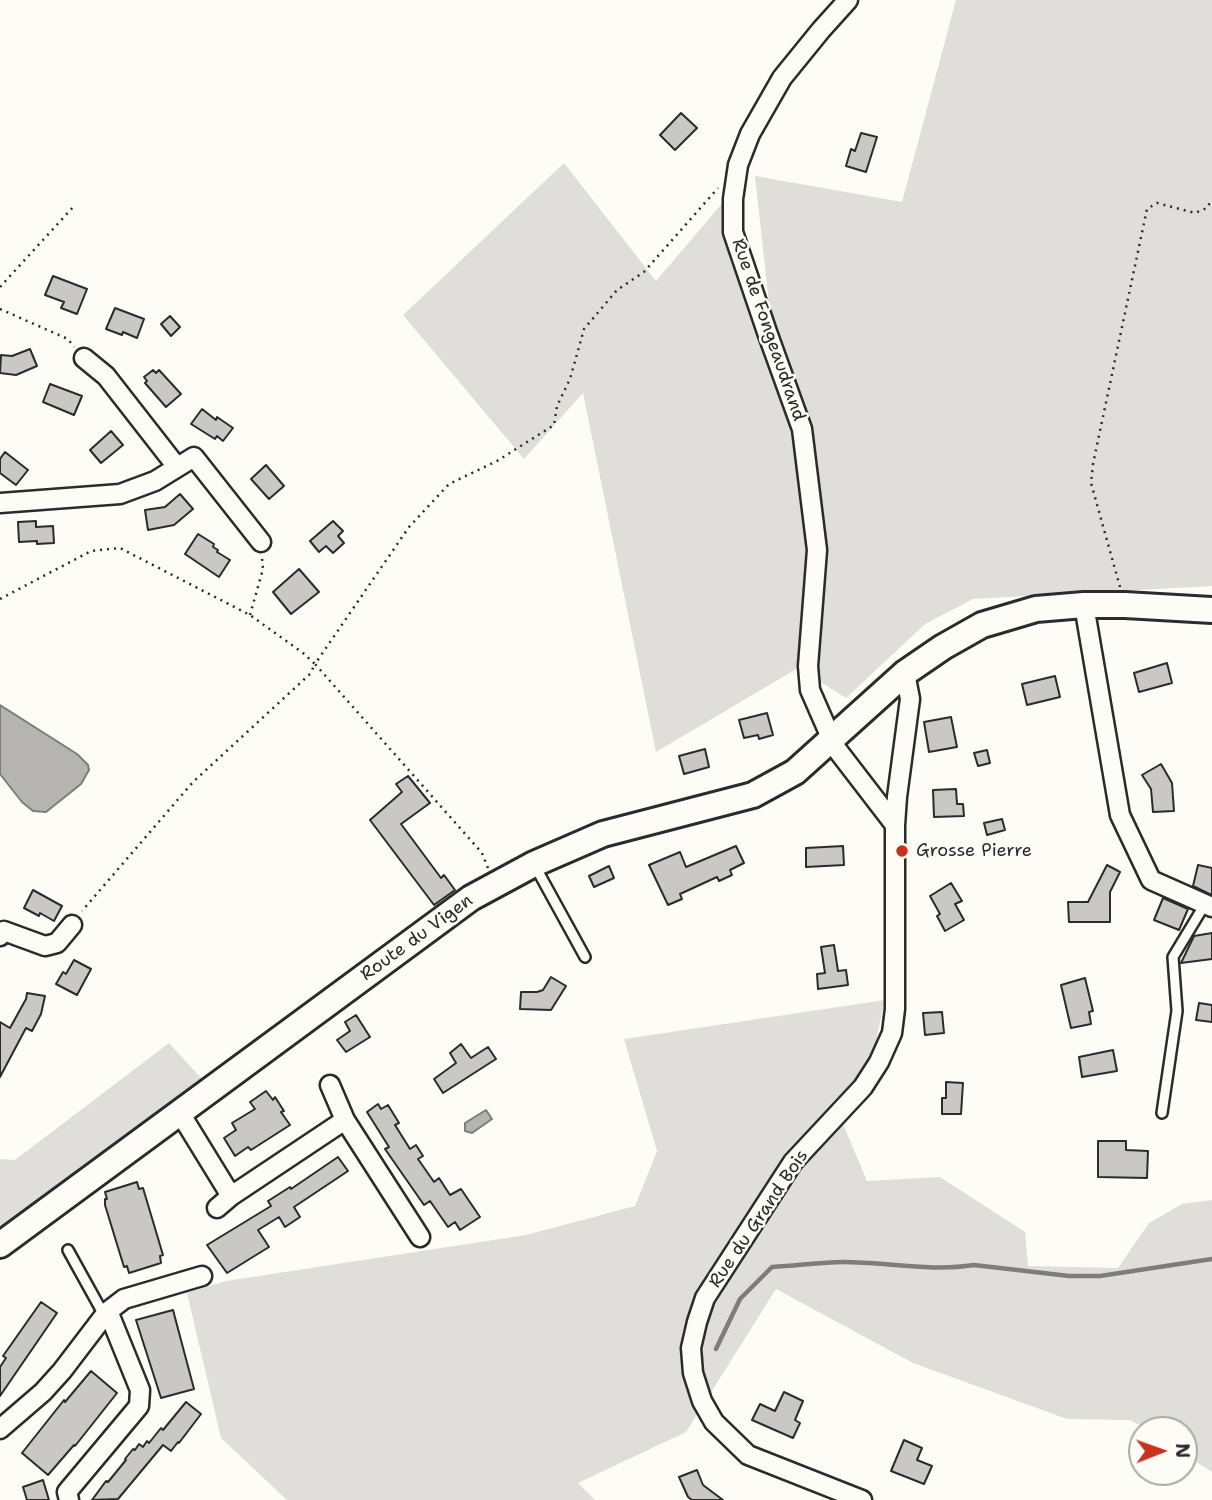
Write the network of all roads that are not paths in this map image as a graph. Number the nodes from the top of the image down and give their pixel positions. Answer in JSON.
{"nodes":[{"id":1,"x":848,"y":0,"type":"edge"},
{"id":2,"x":85,"y":358,"type":"road end"},
{"id":3,"x":177,"y":467,"type":"junction"},
{"id":4,"x":0,"y":503,"type":"edge"},
{"id":5,"x":261,"y":542,"type":"road end"},
{"id":6,"x":1084,"y":605,"type":"junction"},
{"id":7,"x":1212,"y":610,"type":"edge"},
{"id":8,"x":905,"y":673,"type":"junction"},
{"id":9,"x":832,"y":741,"type":"junction"},
{"id":10,"x":895,"y":825,"type":"junction"},
{"id":11,"x":534,"y":864,"type":"junction"},
{"id":12,"x":1209,"y":905,"type":"edge"},
{"id":13,"x":72,"y":925,"type":"road end"},
{"id":14,"x":2,"y":934,"type":"edge"},
{"id":15,"x":585,"y":957,"type":"dead end"},
{"id":16,"x":330,"y":1085,"type":"dead end"},
{"id":17,"x":180,"y":1113,"type":"junction"},
{"id":18,"x":1162,"y":1113,"type":"dead end"},
{"id":19,"x":345,"y":1120,"type":"junction"},
{"id":20,"x":420,"y":1237,"type":"dead end"},
{"id":21,"x":0,"y":1245,"type":"edge"},
{"id":22,"x":68,"y":1250,"type":"dead end"},
{"id":23,"x":202,"y":1276,"type":"dead end"},
{"id":24,"x":106,"y":1313,"type":"junction"},
{"id":25,"x":0,"y":1429,"type":"edge"},
{"id":26,"x":69,"y":1500,"type":"edge"},
{"id":27,"x":862,"y":1500,"type":"edge"}],
"edges":[{"from":1,"to":9,"type":"street","name":"Rue de Fongeaudrand"},
{"from":2,"to":3,"type":"street"},
{"from":3,"to":4,"type":"street"},
{"from":3,"to":5,"type":"street"},
{"from":6,"to":7,"type":"street","name":"Route du Vigen"},
{"from":6,"to":8,"type":"street","name":"Route du Vigen"},
{"from":6,"to":12,"type":"street"},
{"from":8,"to":9,"type":"street","name":"Route du Vigen"},
{"from":8,"to":10,"type":"street","name":"Rue du Grand Bois"},
{"from":9,"to":10,"type":"street"},
{"from":9,"to":11,"type":"street","name":"Route du Vigen"},
{"from":10,"to":27,"type":"street","name":"Rue du Grand Bois"},
{"from":11,"to":15,"type":"lane"},
{"from":11,"to":17,"type":"street","name":"Route du Vigen"},
{"from":12,"to":18,"type":"lane"},
{"from":13,"to":14,"type":"street"},
{"from":16,"to":19,"type":"street"},
{"from":17,"to":19,"type":"street"},
{"from":17,"to":21,"type":"street","name":"Route du Vigen"},
{"from":19,"to":20,"type":"street"},
{"from":22,"to":24,"type":"lane"},
{"from":23,"to":24,"type":"street"},
{"from":24,"to":25,"type":"street"},
{"from":24,"to":26,"type":"street"}]}
